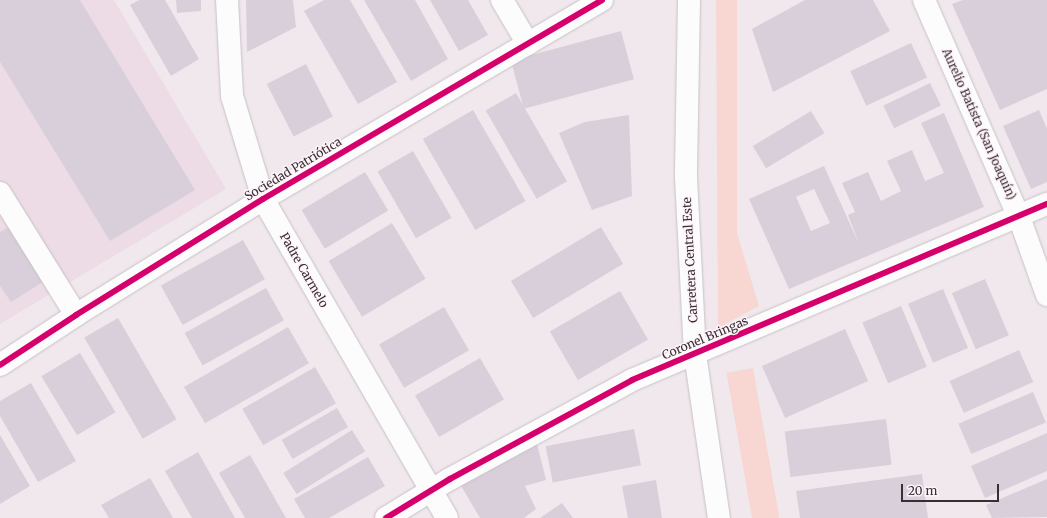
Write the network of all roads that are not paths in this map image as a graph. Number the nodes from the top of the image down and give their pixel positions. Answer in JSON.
{"nodes":[{"id":1,"x":227,"y":0,"type":"edge"},
{"id":2,"x":502,"y":0,"type":"edge"},
{"id":3,"x":602,"y":0,"type":"edge"},
{"id":4,"x":689,"y":0,"type":"edge"},
{"id":5,"x":924,"y":0,"type":"edge"},
{"id":6,"x":528,"y":44,"type":"junction"},
{"id":7,"x":0,"y":193,"type":"edge"},
{"id":8,"x":264,"y":199,"type":"junction"},
{"id":9,"x":1047,"y":204,"type":"edge"},
{"id":10,"x":1019,"y":217,"type":"junction"},
{"id":11,"x":1047,"y":295,"type":"edge"},
{"id":12,"x":76,"y":315,"type":"junction"},
{"id":13,"x":695,"y":354,"type":"junction"},
{"id":14,"x":0,"y":366,"type":"edge"},
{"id":15,"x":431,"y":490,"type":"junction"},
{"id":16,"x":386,"y":518,"type":"edge"},
{"id":17,"x":447,"y":518,"type":"edge"},
{"id":18,"x":719,"y":518,"type":"edge"}],
"edges":[{"from":1,"to":8,"type":"street","name":"Padre Carmelo"},
{"from":2,"to":6,"type":"street"},
{"from":3,"to":6,"type":"street","name":"Sociedad Patriótica"},
{"from":4,"to":13,"type":"street","name":"Carretera Central Este"},
{"from":5,"to":10,"type":"street","name":"Aurelio Batista (San Joaquín)"},
{"from":6,"to":8,"type":"street","name":"Sociedad Patriótica"},
{"from":7,"to":12,"type":"street"},
{"from":8,"to":12,"type":"street","name":"Sociedad Patriótica"},
{"from":8,"to":15,"type":"street","name":"Padre Carmelo"},
{"from":9,"to":10,"type":"street","name":"Coronel Bringas"},
{"from":10,"to":11,"type":"street","name":"Aurelio Batista (San Joaquín)"},
{"from":10,"to":13,"type":"street","name":"Coronel Bringas"},
{"from":12,"to":14,"type":"street","name":"Sociedad Patriótica"},
{"from":13,"to":15,"type":"street","name":"Coronel Bringas"},
{"from":13,"to":18,"type":"street","name":"Carretera Central Este"},
{"from":15,"to":16,"type":"street","name":"Coronel Bringas"},
{"from":15,"to":17,"type":"street","name":"Padre Carmelo"}]}
